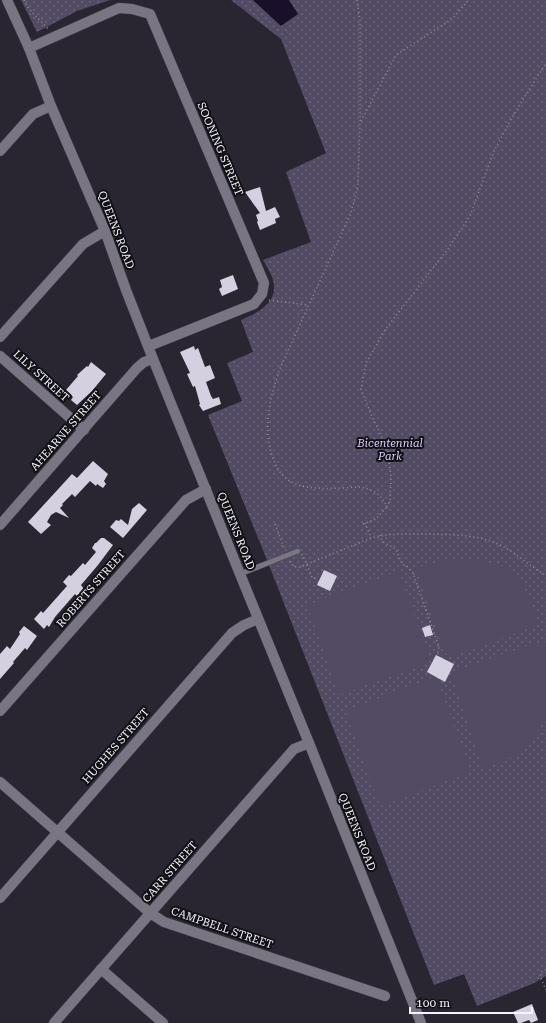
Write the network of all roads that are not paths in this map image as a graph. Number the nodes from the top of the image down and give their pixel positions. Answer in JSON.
{"nodes":[{"id":1,"x":7,"y":0,"type":"edge"},
{"id":2,"x":29,"y":48,"type":"junction"},
{"id":3,"x":51,"y":106,"type":"junction"},
{"id":4,"x":0,"y":151,"type":"edge"},
{"id":5,"x":105,"y":231,"type":"junction"},
{"id":6,"x":0,"y":337,"type":"edge"},
{"id":7,"x":148,"y":346,"type":"junction"},
{"id":8,"x":0,"y":356,"type":"edge"},
{"id":9,"x":154,"y":359,"type":"junction"},
{"id":10,"x":84,"y":430,"type":"junction"},
{"id":11,"x":206,"y":489,"type":"junction"},
{"id":12,"x":0,"y":525,"type":"edge"},
{"id":13,"x":299,"y":550,"type":"road end"},
{"id":14,"x":240,"y":574,"type":"junction"},
{"id":15,"x":258,"y":619,"type":"junction"},
{"id":16,"x":0,"y":711,"type":"edge"},
{"id":17,"x":309,"y":743,"type":"junction"},
{"id":18,"x":0,"y":782,"type":"edge"},
{"id":19,"x":57,"y":832,"type":"junction"},
{"id":20,"x":0,"y":898,"type":"edge"},
{"id":21,"x":150,"y":914,"type":"junction"},
{"id":22,"x":101,"y":969,"type":"junction"},
{"id":23,"x":385,"y":996,"type":"dead end"},
{"id":24,"x":54,"y":1023,"type":"edge"},
{"id":25,"x":163,"y":1023,"type":"edge"},
{"id":26,"x":421,"y":1023,"type":"edge"}],
"edges":[{"from":1,"to":2,"type":"street","name":"QUEENS ROAD"},
{"from":2,"to":3,"type":"street","name":"QUEENS ROAD"},
{"from":2,"to":7,"type":"street","name":"SOONING STREET"},
{"from":3,"to":4,"type":"street"},
{"from":3,"to":5,"type":"street","name":"QUEENS ROAD"},
{"from":5,"to":6,"type":"street"},
{"from":5,"to":7,"type":"street","name":"QUEENS ROAD"},
{"from":7,"to":9,"type":"street","name":"QUEENS ROAD"},
{"from":8,"to":10,"type":"street","name":"LILY STREET"},
{"from":9,"to":10,"type":"street","name":"AHEARNE STREET"},
{"from":9,"to":11,"type":"street","name":"QUEENS ROAD"},
{"from":10,"to":12,"type":"street","name":"AHEARNE STREET"},
{"from":11,"to":14,"type":"street","name":"QUEENS ROAD"},
{"from":11,"to":16,"type":"street","name":"ROBERTS STREET"},
{"from":13,"to":14,"type":"lane"},
{"from":14,"to":15,"type":"street","name":"QUEENS ROAD"},
{"from":15,"to":17,"type":"street","name":"QUEENS ROAD"},
{"from":15,"to":19,"type":"street","name":"HUGHES STREET"},
{"from":17,"to":21,"type":"street","name":"CARR STREET"},
{"from":17,"to":26,"type":"street","name":"QUEENS ROAD"},
{"from":18,"to":19,"type":"street","name":"CAMPBELL STREET"},
{"from":19,"to":20,"type":"street","name":"HUGHES STREET"},
{"from":19,"to":21,"type":"street","name":"CAMPBELL STREET"},
{"from":21,"to":22,"type":"street","name":"CARR STREET"},
{"from":21,"to":23,"type":"street","name":"CAMPBELL STREET"},
{"from":22,"to":24,"type":"street","name":"CARR STREET"},
{"from":22,"to":25,"type":"street"}]}
